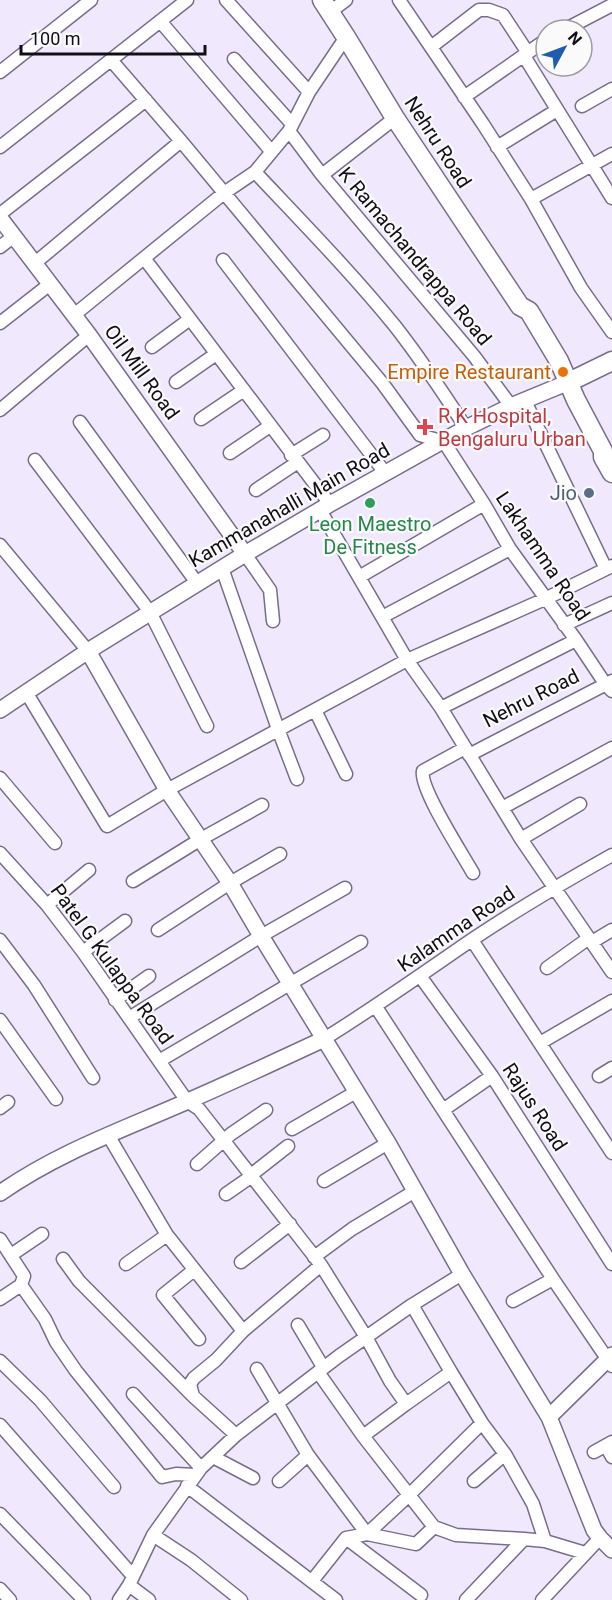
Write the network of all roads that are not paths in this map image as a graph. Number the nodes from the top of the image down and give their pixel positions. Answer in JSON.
{"nodes":[{"id":1,"x":90,"y":0,"type":"edge"},
{"id":2,"x":187,"y":0,"type":"edge"},
{"id":3,"x":226,"y":0,"type":"edge"},
{"id":4,"x":346,"y":0,"type":"edge"},
{"id":5,"x":399,"y":0,"type":"edge"},
{"id":6,"x":612,"y":5,"type":"edge"},
{"id":7,"x":326,"y":6,"type":"edge"},
{"id":8,"x":587,"y":18,"type":"edge"},
{"id":9,"x":160,"y":21,"type":"junction"},
{"id":10,"x":346,"y":37,"type":"junction"},
{"id":11,"x":431,"y":47,"type":"junction"},
{"id":12,"x":534,"y":48,"type":"edge"},
{"id":13,"x":526,"y":54,"type":"junction"},
{"id":14,"x":234,"y":59,"type":"dead end"},
{"id":15,"x":111,"y":60,"type":"junction"},
{"id":16,"x":0,"y":72,"type":"edge"},
{"id":17,"x":612,"y":89,"type":"edge"},
{"id":18,"x":309,"y":92,"type":"junction"},
{"id":19,"x":464,"y":97,"type":"junction"},
{"id":20,"x":146,"y":100,"type":"junction"},
{"id":21,"x":582,"y":106,"type":"dead end"},
{"id":22,"x":557,"y":110,"type":"junction"},
{"id":23,"x":395,"y":118,"type":"junction"},
{"id":24,"x":290,"y":127,"type":"junction"},
{"id":25,"x":181,"y":141,"type":"junction"},
{"id":26,"x":0,"y":147,"type":"edge"},
{"id":27,"x":497,"y":147,"type":"junction"},
{"id":28,"x":271,"y":151,"type":"junction"},
{"id":29,"x":612,"y":154,"type":"edge"},
{"id":30,"x":591,"y":166,"type":"junction"},
{"id":31,"x":255,"y":171,"type":"junction"},
{"id":32,"x":322,"y":175,"type":"junction"},
{"id":33,"x":224,"y":194,"type":"junction"},
{"id":34,"x":612,"y":198,"type":"edge"},
{"id":35,"x":531,"y":199,"type":"junction"},
{"id":36,"x":0,"y":216,"type":"edge"},
{"id":37,"x":14,"y":236,"type":"junction"},
{"id":38,"x":0,"y":247,"type":"edge"},
{"id":39,"x":144,"y":258,"type":"junction"},
{"id":40,"x":223,"y":260,"type":"dead end"},
{"id":41,"x":35,"y":264,"type":"junction"},
{"id":42,"x":50,"y":284,"type":"junction"},
{"id":43,"x":74,"y":315,"type":"junction"},
{"id":44,"x":190,"y":319,"type":"junction"},
{"id":45,"x":0,"y":323,"type":"edge"},
{"id":46,"x":612,"y":332,"type":"edge"},
{"id":47,"x":89,"y":335,"type":"junction"},
{"id":48,"x":152,"y":347,"type":"dead end"},
{"id":49,"x":216,"y":354,"type":"junction"},
{"id":50,"x":612,"y":361,"type":"edge"},
{"id":51,"x":176,"y":382,"type":"dead end"},
{"id":52,"x":564,"y":384,"type":"junction"},
{"id":53,"x":244,"y":390,"type":"junction"},
{"id":54,"x":518,"y":404,"type":"junction"},
{"id":55,"x":0,"y":410,"type":"edge"},
{"id":56,"x":201,"y":419,"type":"dead end"},
{"id":57,"x":80,"y":422,"type":"dead end"},
{"id":58,"x":270,"y":426,"type":"junction"},
{"id":59,"x":466,"y":428,"type":"junction"},
{"id":60,"x":324,"y":435,"type":"dead end"},
{"id":61,"x":444,"y":442,"type":"junction"},
{"id":62,"x":230,"y":453,"type":"dead end"},
{"id":63,"x":294,"y":459,"type":"junction"},
{"id":64,"x":35,"y":460,"type":"dead end"},
{"id":65,"x":607,"y":465,"type":"edge"},
{"id":66,"x":386,"y":474,"type":"junction"},
{"id":67,"x":256,"y":490,"type":"dead end"},
{"id":68,"x":484,"y":504,"type":"junction"},
{"id":69,"x":325,"y":507,"type":"junction"},
{"id":70,"x":0,"y":545,"type":"edge"},
{"id":71,"x":510,"y":549,"type":"junction"},
{"id":72,"x":245,"y":554,"type":"junction"},
{"id":73,"x":222,"y":568,"type":"junction"},
{"id":74,"x":609,"y":568,"type":"edge"},
{"id":75,"x":359,"y":576,"type":"junction"},
{"id":76,"x":197,"y":583,"type":"junction"},
{"id":77,"x":545,"y":598,"type":"junction"},
{"id":78,"x":612,"y":603,"type":"edge"},
{"id":79,"x":150,"y":612,"type":"junction"},
{"id":80,"x":382,"y":617,"type":"junction"},
{"id":81,"x":273,"y":621,"type":"dead end"},
{"id":82,"x":564,"y":625,"type":"junction"},
{"id":83,"x":576,"y":640,"type":"junction"},
{"id":84,"x":88,"y":651,"type":"junction"},
{"id":85,"x":407,"y":660,"type":"junction"},
{"id":86,"x":610,"y":686,"type":"edge"},
{"id":87,"x":26,"y":692,"type":"junction"},
{"id":88,"x":1,"y":706,"type":"edge"},
{"id":89,"x":441,"y":708,"type":"junction"},
{"id":90,"x":315,"y":710,"type":"junction"},
{"id":91,"x":207,"y":726,"type":"dead end"},
{"id":92,"x":278,"y":729,"type":"junction"},
{"id":93,"x":612,"y":748,"type":"edge"},
{"id":94,"x":467,"y":751,"type":"junction"},
{"id":95,"x":346,"y":774,"type":"dead end"},
{"id":96,"x":0,"y":778,"type":"edge"},
{"id":97,"x":297,"y":779,"type":"dead end"},
{"id":98,"x":167,"y":790,"type":"junction"},
{"id":99,"x":580,"y":804,"type":"dead end"},
{"id":100,"x":262,"y":805,"type":"dead end"},
{"id":101,"x":502,"y":808,"type":"junction"},
{"id":102,"x":201,"y":839,"type":"junction"},
{"id":103,"x":522,"y":839,"type":"junction"},
{"id":104,"x":55,"y":843,"type":"dead end"},
{"id":105,"x":0,"y":853,"type":"edge"},
{"id":106,"x":280,"y":854,"type":"dead end"},
{"id":107,"x":612,"y":855,"type":"edge"},
{"id":108,"x":89,"y":870,"type":"dead end"},
{"id":109,"x":473,"y":873,"type":"dead end"},
{"id":110,"x":133,"y":881,"type":"dead end"},
{"id":111,"x":230,"y":883,"type":"junction"},
{"id":112,"x":554,"y":887,"type":"junction"},
{"id":113,"x":345,"y":888,"type":"dead end"},
{"id":114,"x":47,"y":905,"type":"junction"},
{"id":115,"x":125,"y":921,"type":"dead end"},
{"id":116,"x":158,"y":930,"type":"dead end"},
{"id":117,"x":612,"y":930,"type":"edge"},
{"id":118,"x":261,"y":936,"type":"junction"},
{"id":119,"x":0,"y":940,"type":"edge"},
{"id":120,"x":472,"y":940,"type":"junction"},
{"id":121,"x":590,"y":940,"type":"junction"},
{"id":122,"x":361,"y":942,"type":"dead end"},
{"id":123,"x":83,"y":952,"type":"junction"},
{"id":124,"x":547,"y":968,"type":"dead end"},
{"id":125,"x":612,"y":972,"type":"edge"},
{"id":126,"x":149,"y":976,"type":"dead end"},
{"id":127,"x":420,"y":976,"type":"junction"},
{"id":128,"x":290,"y":983,"type":"junction"},
{"id":129,"x":115,"y":1000,"type":"junction"},
{"id":130,"x":612,"y":1000,"type":"edge"},
{"id":131,"x":376,"y":1007,"type":"junction"},
{"id":132,"x":129,"y":1018,"type":"junction"},
{"id":133,"x":0,"y":1020,"type":"edge"},
{"id":134,"x":324,"y":1039,"type":"junction"},
{"id":135,"x":540,"y":1043,"type":"junction"},
{"id":136,"x":159,"y":1061,"type":"junction"},
{"id":137,"x":612,"y":1068,"type":"edge"},
{"id":138,"x":492,"y":1076,"type":"junction"},
{"id":139,"x":599,"y":1076,"type":"dead end"},
{"id":140,"x":93,"y":1078,"type":"dead end"},
{"id":141,"x":356,"y":1092,"type":"junction"},
{"id":142,"x":56,"y":1099,"type":"dead end"},
{"id":143,"x":188,"y":1101,"type":"junction"},
{"id":144,"x":266,"y":1110,"type":"dead end"},
{"id":145,"x":443,"y":1110,"type":"junction"},
{"id":146,"x":292,"y":1129,"type":"dead end"},
{"id":147,"x":108,"y":1135,"type":"junction"},
{"id":148,"x":224,"y":1141,"type":"junction"},
{"id":149,"x":388,"y":1143,"type":"junction"},
{"id":150,"x":288,"y":1146,"type":"dead end"},
{"id":151,"x":612,"y":1153,"type":"edge"},
{"id":152,"x":197,"y":1164,"type":"dead end"},
{"id":153,"x":252,"y":1175,"type":"junction"},
{"id":154,"x":324,"y":1181,"type":"dead end"},
{"id":155,"x":415,"y":1191,"type":"junction"},
{"id":156,"x":0,"y":1193,"type":"edge"},
{"id":157,"x":226,"y":1194,"type":"dead end"},
{"id":158,"x":290,"y":1224,"type":"junction"},
{"id":159,"x":42,"y":1234,"type":"dead end"},
{"id":160,"x":167,"y":1235,"type":"junction"},
{"id":161,"x":0,"y":1239,"type":"edge"},
{"id":162,"x":11,"y":1255,"type":"junction"},
{"id":163,"x":63,"y":1259,"type":"dead end"},
{"id":164,"x":318,"y":1261,"type":"junction"},
{"id":165,"x":241,"y":1263,"type":"dead end"},
{"id":166,"x":612,"y":1263,"type":"edge"},
{"id":167,"x":126,"y":1264,"type":"dead end"},
{"id":168,"x":194,"y":1270,"type":"junction"},
{"id":169,"x":462,"y":1274,"type":"junction"},
{"id":170,"x":553,"y":1279,"type":"junction"},
{"id":171,"x":21,"y":1285,"type":"junction"},
{"id":172,"x":0,"y":1299,"type":"edge"},
{"id":173,"x":513,"y":1301,"type":"dead end"},
{"id":174,"x":412,"y":1305,"type":"junction"},
{"id":175,"x":298,"y":1325,"type":"dead end"},
{"id":176,"x":243,"y":1331,"type":"junction"},
{"id":177,"x":366,"y":1337,"type":"junction"},
{"id":178,"x":199,"y":1339,"type":"dead end"},
{"id":179,"x":611,"y":1360,"type":"edge"},
{"id":180,"x":0,"y":1361,"type":"edge"},
{"id":181,"x":257,"y":1369,"type":"dead end"},
{"id":182,"x":320,"y":1370,"type":"junction"},
{"id":183,"x":451,"y":1372,"type":"junction"},
{"id":184,"x":133,"y":1394,"type":"dead end"},
{"id":185,"x":193,"y":1396,"type":"junction"},
{"id":186,"x":276,"y":1403,"type":"junction"},
{"id":187,"x":406,"y":1404,"type":"junction"},
{"id":188,"x":549,"y":1418,"type":"junction"},
{"id":189,"x":482,"y":1424,"type":"junction"},
{"id":190,"x":0,"y":1425,"type":"edge"},
{"id":191,"x":236,"y":1436,"type":"junction"},
{"id":192,"x":363,"y":1436,"type":"junction"},
{"id":193,"x":610,"y":1448,"type":"edge"},
{"id":194,"x":594,"y":1452,"type":"dead end"},
{"id":195,"x":505,"y":1454,"type":"junction"},
{"id":196,"x":308,"y":1455,"type":"junction"},
{"id":197,"x":213,"y":1457,"type":"junction"},
{"id":198,"x":198,"y":1472,"type":"junction"},
{"id":199,"x":253,"y":1478,"type":"dead end"},
{"id":200,"x":279,"y":1481,"type":"dead end"},
{"id":201,"x":474,"y":1481,"type":"dead end"},
{"id":202,"x":187,"y":1486,"type":"junction"},
{"id":203,"x":114,"y":1487,"type":"dead end"},
{"id":204,"x":409,"y":1495,"type":"junction"},
{"id":205,"x":0,"y":1514,"type":"edge"},
{"id":206,"x":434,"y":1527,"type":"junction"},
{"id":207,"x":367,"y":1534,"type":"junction"},
{"id":208,"x":153,"y":1535,"type":"junction"},
{"id":209,"x":346,"y":1538,"type":"junction"},
{"id":210,"x":600,"y":1538,"type":"junction"},
{"id":211,"x":524,"y":1539,"type":"junction"},
{"id":212,"x":545,"y":1541,"type":"junction"},
{"id":213,"x":612,"y":1550,"type":"edge"},
{"id":214,"x":585,"y":1553,"type":"junction"},
{"id":215,"x":131,"y":1581,"type":"junction"},
{"id":216,"x":312,"y":1581,"type":"junction"},
{"id":217,"x":0,"y":1589,"type":"edge"},
{"id":218,"x":421,"y":1595,"type":"dead end"},
{"id":219,"x":10,"y":1600,"type":"edge"},
{"id":220,"x":84,"y":1600,"type":"edge"},
{"id":221,"x":119,"y":1600,"type":"edge"},
{"id":222,"x":149,"y":1600,"type":"edge"},
{"id":223,"x":241,"y":1600,"type":"edge"},
{"id":224,"x":336,"y":1600,"type":"edge"},
{"id":225,"x":466,"y":1600,"type":"edge"},
{"id":226,"x":542,"y":1600,"type":"edge"}],
"edges":[{"from":1,"to":16,"type":"street"},
{"from":2,"to":9,"type":"street"},
{"from":3,"to":18,"type":"street"},
{"from":4,"to":7,"type":"street"},
{"from":5,"to":11,"type":"street"},
{"from":6,"to":8,"type":"street"},
{"from":7,"to":10,"type":"main road","name":"Nehru Road"},
{"from":9,"to":15,"type":"street"},
{"from":9,"to":28,"type":"street"},
{"from":10,"to":18,"type":"street"},
{"from":10,"to":23,"type":"main road","name":"Nehru Road"},
{"from":11,"to":13,"type":"street"},
{"from":11,"to":19,"type":"street"},
{"from":12,"to":13,"type":"street"},
{"from":13,"to":19,"type":"street"},
{"from":13,"to":22,"type":"street"},
{"from":14,"to":24,"type":"street","name":"K Ramachandrappa Road"},
{"from":15,"to":20,"type":"street"},
{"from":15,"to":26,"type":"street"},
{"from":17,"to":21,"type":"street"},
{"from":18,"to":24,"type":"street"},
{"from":19,"to":27,"type":"street"},
{"from":20,"to":25,"type":"street"},
{"from":20,"to":36,"type":"street"},
{"from":22,"to":27,"type":"street"},
{"from":22,"to":30,"type":"street"},
{"from":23,"to":32,"type":"street"},
{"from":23,"to":52,"type":"main road","name":"Nehru Road"},
{"from":24,"to":28,"type":"street"},
{"from":24,"to":32,"type":"street","name":"K Ramachandrappa Road"},
{"from":25,"to":33,"type":"street"},
{"from":25,"to":41,"type":"street"},
{"from":27,"to":35,"type":"street"},
{"from":28,"to":31,"type":"street"},
{"from":29,"to":30,"type":"street"},
{"from":30,"to":34,"type":"street"},
{"from":30,"to":35,"type":"street"},
{"from":31,"to":33,"type":"street"},
{"from":31,"to":59,"type":"street"},
{"from":32,"to":54,"type":"street","name":"K Ramachandrappa Road"},
{"from":33,"to":39,"type":"street"},
{"from":33,"to":61,"type":"street"},
{"from":35,"to":46,"type":"street"},
{"from":36,"to":37,"type":"street","name":"Oil Mill Road"},
{"from":37,"to":38,"type":"street"},
{"from":37,"to":41,"type":"street","name":"Oil Mill Road"},
{"from":39,"to":43,"type":"street"},
{"from":39,"to":44,"type":"street"},
{"from":40,"to":66,"type":"street"},
{"from":41,"to":42,"type":"street","name":"Oil Mill Road"},
{"from":42,"to":43,"type":"street","name":"Oil Mill Road"},
{"from":42,"to":45,"type":"street"},
{"from":43,"to":47,"type":"street","name":"Oil Mill Road"},
{"from":44,"to":48,"type":"street"},
{"from":44,"to":49,"type":"street"},
{"from":47,"to":55,"type":"street"},
{"from":47,"to":72,"type":"street","name":"Oil Mill Road"},
{"from":49,"to":51,"type":"street"},
{"from":49,"to":53,"type":"street"},
{"from":50,"to":52,"type":"main road","name":"Kammanahalli Main Road"},
{"from":52,"to":54,"type":"street","name":"Kammanahalli Main Road"},
{"from":52,"to":65,"type":"main road","name":"Nehru Road"},
{"from":53,"to":56,"type":"street"},
{"from":53,"to":58,"type":"street"},
{"from":54,"to":59,"type":"street","name":"Kammanahalli Main Road"},
{"from":54,"to":74,"type":"street","name":"K Ramachandrappa Road"},
{"from":57,"to":76,"type":"street"},
{"from":58,"to":62,"type":"street"},
{"from":58,"to":63,"type":"street"},
{"from":59,"to":61,"type":"street","name":"Kammanahalli Main Road"},
{"from":60,"to":63,"type":"street"},
{"from":61,"to":66,"type":"street","name":"Kammanahalli Main Road"},
{"from":61,"to":68,"type":"street","name":"Lakhamma Road"},
{"from":63,"to":67,"type":"street"},
{"from":63,"to":69,"type":"street"},
{"from":64,"to":79,"type":"street"},
{"from":66,"to":69,"type":"street","name":"Kammanahalli Main Road"},
{"from":68,"to":71,"type":"street","name":"Lakhamma Road"},
{"from":68,"to":75,"type":"street"},
{"from":69,"to":72,"type":"street","name":"Kammanahalli Main Road"},
{"from":69,"to":75,"type":"street"},
{"from":70,"to":84,"type":"street"},
{"from":71,"to":77,"type":"street","name":"Lakhamma Road"},
{"from":71,"to":80,"type":"street"},
{"from":72,"to":73,"type":"street","name":"Kammanahalli Main Road"},
{"from":72,"to":81,"type":"street"},
{"from":73,"to":76,"type":"street","name":"Kammanahalli Main Road"},
{"from":73,"to":92,"type":"street"},
{"from":74,"to":77,"type":"street"},
{"from":75,"to":80,"type":"street"},
{"from":76,"to":79,"type":"street","name":"Kammanahalli Main Road"},
{"from":77,"to":82,"type":"street","name":"Lakhamma Road"},
{"from":77,"to":85,"type":"street"},
{"from":78,"to":82,"type":"street"},
{"from":79,"to":84,"type":"street","name":"Kammanahalli Main Road"},
{"from":79,"to":91,"type":"street"},
{"from":80,"to":85,"type":"street"},
{"from":82,"to":83,"type":"street","name":"Lakhamma Road"},
{"from":83,"to":86,"type":"street","name":"Lakhamma Road"},
{"from":83,"to":89,"type":"street"},
{"from":84,"to":87,"type":"street","name":"Kammanahalli Main Road"},
{"from":84,"to":98,"type":"street"},
{"from":85,"to":89,"type":"street"},
{"from":85,"to":90,"type":"street"},
{"from":86,"to":94,"type":"street","name":"Nehru Road"},
{"from":87,"to":88,"type":"street","name":"Kammanahalli Main Road"},
{"from":87,"to":98,"type":"street"},
{"from":89,"to":94,"type":"street"},
{"from":90,"to":92,"type":"street"},
{"from":90,"to":95,"type":"street"},
{"from":92,"to":97,"type":"street"},
{"from":92,"to":98,"type":"street"},
{"from":93,"to":101,"type":"street"},
{"from":94,"to":101,"type":"street"},
{"from":94,"to":109,"type":"street","name":"Nehru Road"},
{"from":96,"to":104,"type":"street"},
{"from":98,"to":102,"type":"street"},
{"from":99,"to":103,"type":"street"},
{"from":100,"to":102,"type":"street"},
{"from":101,"to":103,"type":"street"},
{"from":102,"to":110,"type":"street"},
{"from":102,"to":111,"type":"street"},
{"from":103,"to":112,"type":"street"},
{"from":105,"to":114,"type":"street","name":"Patel G Kulappa Road"},
{"from":106,"to":111,"type":"street"},
{"from":107,"to":112,"type":"street","name":"Kalamma Road"},
{"from":108,"to":114,"type":"street"},
{"from":111,"to":116,"type":"street"},
{"from":111,"to":118,"type":"street"},
{"from":112,"to":120,"type":"street","name":"Kalamma Road"},
{"from":112,"to":121,"type":"street"},
{"from":113,"to":118,"type":"street"},
{"from":114,"to":123,"type":"street","name":"Patel G Kulappa Road"},
{"from":115,"to":123,"type":"street"},
{"from":117,"to":121,"type":"street"},
{"from":118,"to":128,"type":"street"},
{"from":118,"to":132,"type":"street"},
{"from":119,"to":140,"type":"street"},
{"from":120,"to":127,"type":"street","name":"Kalamma Road"},
{"from":120,"to":135,"type":"street"},
{"from":121,"to":124,"type":"street"},
{"from":121,"to":125,"type":"street"},
{"from":122,"to":128,"type":"street"},
{"from":123,"to":129,"type":"street","name":"Patel G Kulappa Road"},
{"from":126,"to":129,"type":"street"},
{"from":127,"to":131,"type":"street","name":"Kalamma Road"},
{"from":127,"to":138,"type":"street","name":"Rajus Road"},
{"from":128,"to":134,"type":"street"},
{"from":128,"to":136,"type":"street"},
{"from":129,"to":132,"type":"street","name":"Patel G Kulappa Road"},
{"from":130,"to":135,"type":"street"},
{"from":131,"to":134,"type":"street","name":"Kalamma Road"},
{"from":131,"to":145,"type":"street"},
{"from":132,"to":136,"type":"street","name":"Patel G Kulappa Road"},
{"from":133,"to":142,"type":"street"},
{"from":134,"to":141,"type":"street"},
{"from":134,"to":143,"type":"street"},
{"from":135,"to":151,"type":"street"},
{"from":136,"to":143,"type":"street","name":"Patel G Kulappa Road"},
{"from":137,"to":139,"type":"street"},
{"from":138,"to":145,"type":"street"},
{"from":138,"to":166,"type":"street","name":"Rajus Road"},
{"from":141,"to":146,"type":"street"},
{"from":141,"to":149,"type":"street"},
{"from":143,"to":147,"type":"street"},
{"from":143,"to":148,"type":"street","name":"Patel G Kulappa Road"},
{"from":144,"to":148,"type":"street"},
{"from":145,"to":170,"type":"street"},
{"from":147,"to":156,"type":"street"},
{"from":147,"to":160,"type":"street"},
{"from":148,"to":152,"type":"street"},
{"from":148,"to":153,"type":"street","name":"Patel G Kulappa Road"},
{"from":149,"to":154,"type":"street"},
{"from":149,"to":155,"type":"street"},
{"from":150,"to":153,"type":"street"},
{"from":153,"to":157,"type":"street"},
{"from":153,"to":158,"type":"street","name":"Patel G Kulappa Road"},
{"from":155,"to":164,"type":"street"},
{"from":155,"to":169,"type":"street"},
{"from":158,"to":164,"type":"street","name":"Patel G Kulappa Road"},
{"from":158,"to":165,"type":"street"},
{"from":159,"to":162,"type":"street"},
{"from":160,"to":167,"type":"street"},
{"from":160,"to":168,"type":"street"},
{"from":161,"to":162,"type":"street"},
{"from":162,"to":171,"type":"street"},
{"from":163,"to":185,"type":"street"},
{"from":164,"to":176,"type":"street"},
{"from":164,"to":177,"type":"street","name":"Patel G Kulappa Road"},
{"from":168,"to":176,"type":"street"},
{"from":168,"to":178,"type":"street"},
{"from":169,"to":174,"type":"street"},
{"from":169,"to":188,"type":"street"},
{"from":170,"to":173,"type":"street"},
{"from":170,"to":179,"type":"street"},
{"from":171,"to":172,"type":"street"},
{"from":171,"to":198,"type":"street"},
{"from":174,"to":177,"type":"street"},
{"from":174,"to":183,"type":"street"},
{"from":175,"to":182,"type":"street"},
{"from":176,"to":185,"type":"street"},
{"from":177,"to":182,"type":"street"},
{"from":177,"to":187,"type":"street","name":"Patel G Kulappa Road"},
{"from":179,"to":188,"type":"street"},
{"from":180,"to":203,"type":"street"},
{"from":181,"to":186,"type":"street"},
{"from":182,"to":186,"type":"street"},
{"from":182,"to":192,"type":"street"},
{"from":183,"to":187,"type":"street"},
{"from":183,"to":189,"type":"street"},
{"from":184,"to":198,"type":"street"},
{"from":185,"to":191,"type":"street"},
{"from":186,"to":191,"type":"street"},
{"from":186,"to":196,"type":"street"},
{"from":187,"to":192,"type":"street"},
{"from":188,"to":210,"type":"street"},
{"from":189,"to":195,"type":"street"},
{"from":189,"to":204,"type":"street"},
{"from":190,"to":215,"type":"street"},
{"from":191,"to":197,"type":"street"},
{"from":192,"to":204,"type":"street"},
{"from":193,"to":194,"type":"street"},
{"from":195,"to":201,"type":"street"},
{"from":195,"to":212,"type":"street"},
{"from":196,"to":200,"type":"street"},
{"from":196,"to":207,"type":"street"},
{"from":197,"to":198,"type":"street"},
{"from":197,"to":199,"type":"street"},
{"from":198,"to":202,"type":"street"},
{"from":202,"to":208,"type":"street"},
{"from":202,"to":216,"type":"street"},
{"from":204,"to":206,"type":"street"},
{"from":204,"to":207,"type":"street"},
{"from":205,"to":220,"type":"street"},
{"from":206,"to":207,"type":"street"},
{"from":206,"to":211,"type":"street"},
{"from":207,"to":209,"type":"street"},
{"from":208,"to":215,"type":"street"},
{"from":208,"to":223,"type":"street"},
{"from":209,"to":216,"type":"street"},
{"from":209,"to":218,"type":"street"},
{"from":210,"to":213,"type":"street"},
{"from":210,"to":214,"type":"street"},
{"from":211,"to":212,"type":"street"},
{"from":211,"to":225,"type":"street"},
{"from":212,"to":214,"type":"street"},
{"from":214,"to":226,"type":"street"},
{"from":215,"to":221,"type":"street"},
{"from":215,"to":222,"type":"street"},
{"from":216,"to":224,"type":"street"},
{"from":217,"to":219,"type":"street"}]}
